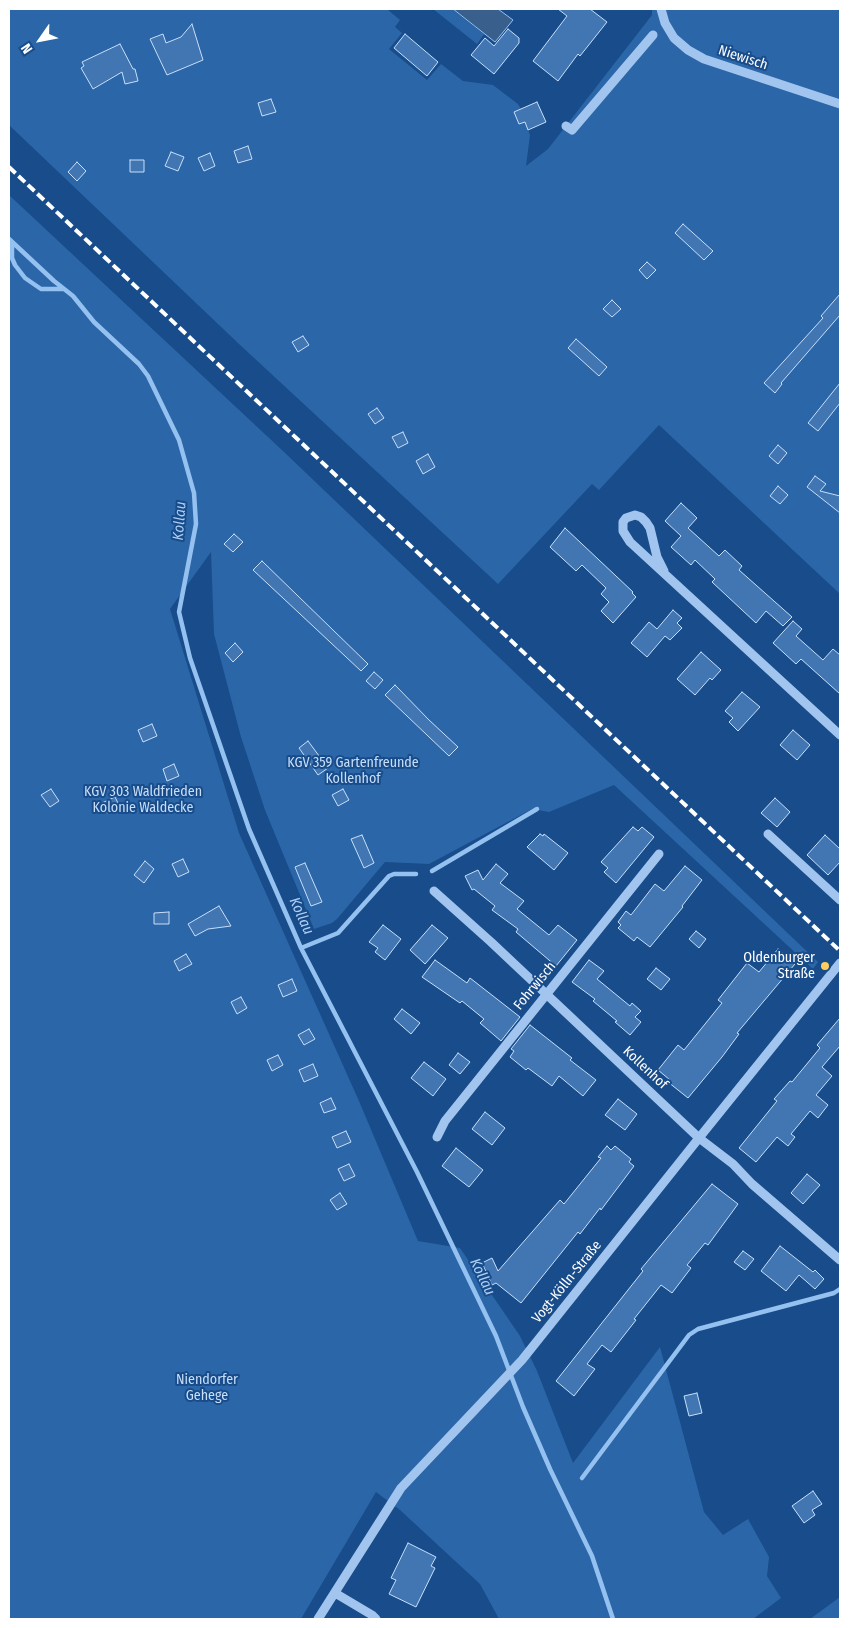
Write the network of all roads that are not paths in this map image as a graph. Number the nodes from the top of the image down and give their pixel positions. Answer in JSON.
{"nodes":[{"id":1,"x":660,"y":9,"type":"edge"},
{"id":2,"x":653,"y":35,"type":"dead end"},
{"id":3,"x":840,"y":104,"type":"edge"},
{"id":4,"x":566,"y":126,"type":"dead end"},
{"id":5,"x":664,"y":572,"type":"junction"},
{"id":6,"x":840,"y":735,"type":"edge"},
{"id":7,"x":768,"y":834,"type":"dead end"},
{"id":8,"x":658,"y":854,"type":"dead end"},
{"id":9,"x":434,"y":891,"type":"dead end"},
{"id":10,"x":840,"y":900,"type":"edge"},
{"id":11,"x":840,"y":964,"type":"edge"},
{"id":12,"x":546,"y":994,"type":"junction"},
{"id":13,"x":437,"y":1137,"type":"dead end"},
{"id":14,"x":699,"y":1138,"type":"junction"},
{"id":15,"x":840,"y":1260,"type":"edge"},
{"id":16,"x":335,"y":1593,"type":"junction"},
{"id":17,"x":318,"y":1619,"type":"edge"},
{"id":18,"x":376,"y":1619,"type":"edge"}],
"edges":[{"from":1,"to":3,"type":"street","name":"Niewisch"},
{"from":2,"to":4,"type":"street"},
{"from":5,"to":5,"type":"street"},
{"from":5,"to":6,"type":"street"},
{"from":7,"to":10,"type":"street"},
{"from":8,"to":12,"type":"street","name":"Fohrwisch"},
{"from":9,"to":12,"type":"street","name":"Kollenhof"},
{"from":11,"to":14,"type":"street","name":"Vogt-Kölln-Straße"},
{"from":12,"to":13,"type":"street","name":"Fohrwisch"},
{"from":12,"to":14,"type":"street","name":"Kollenhof"},
{"from":14,"to":15,"type":"street","name":"Kollenhof"},
{"from":14,"to":16,"type":"street","name":"Vogt-Kölln-Straße"},
{"from":16,"to":17,"type":"street","name":"Vogt-Kölln-Straße"},
{"from":16,"to":18,"type":"street"}]}
